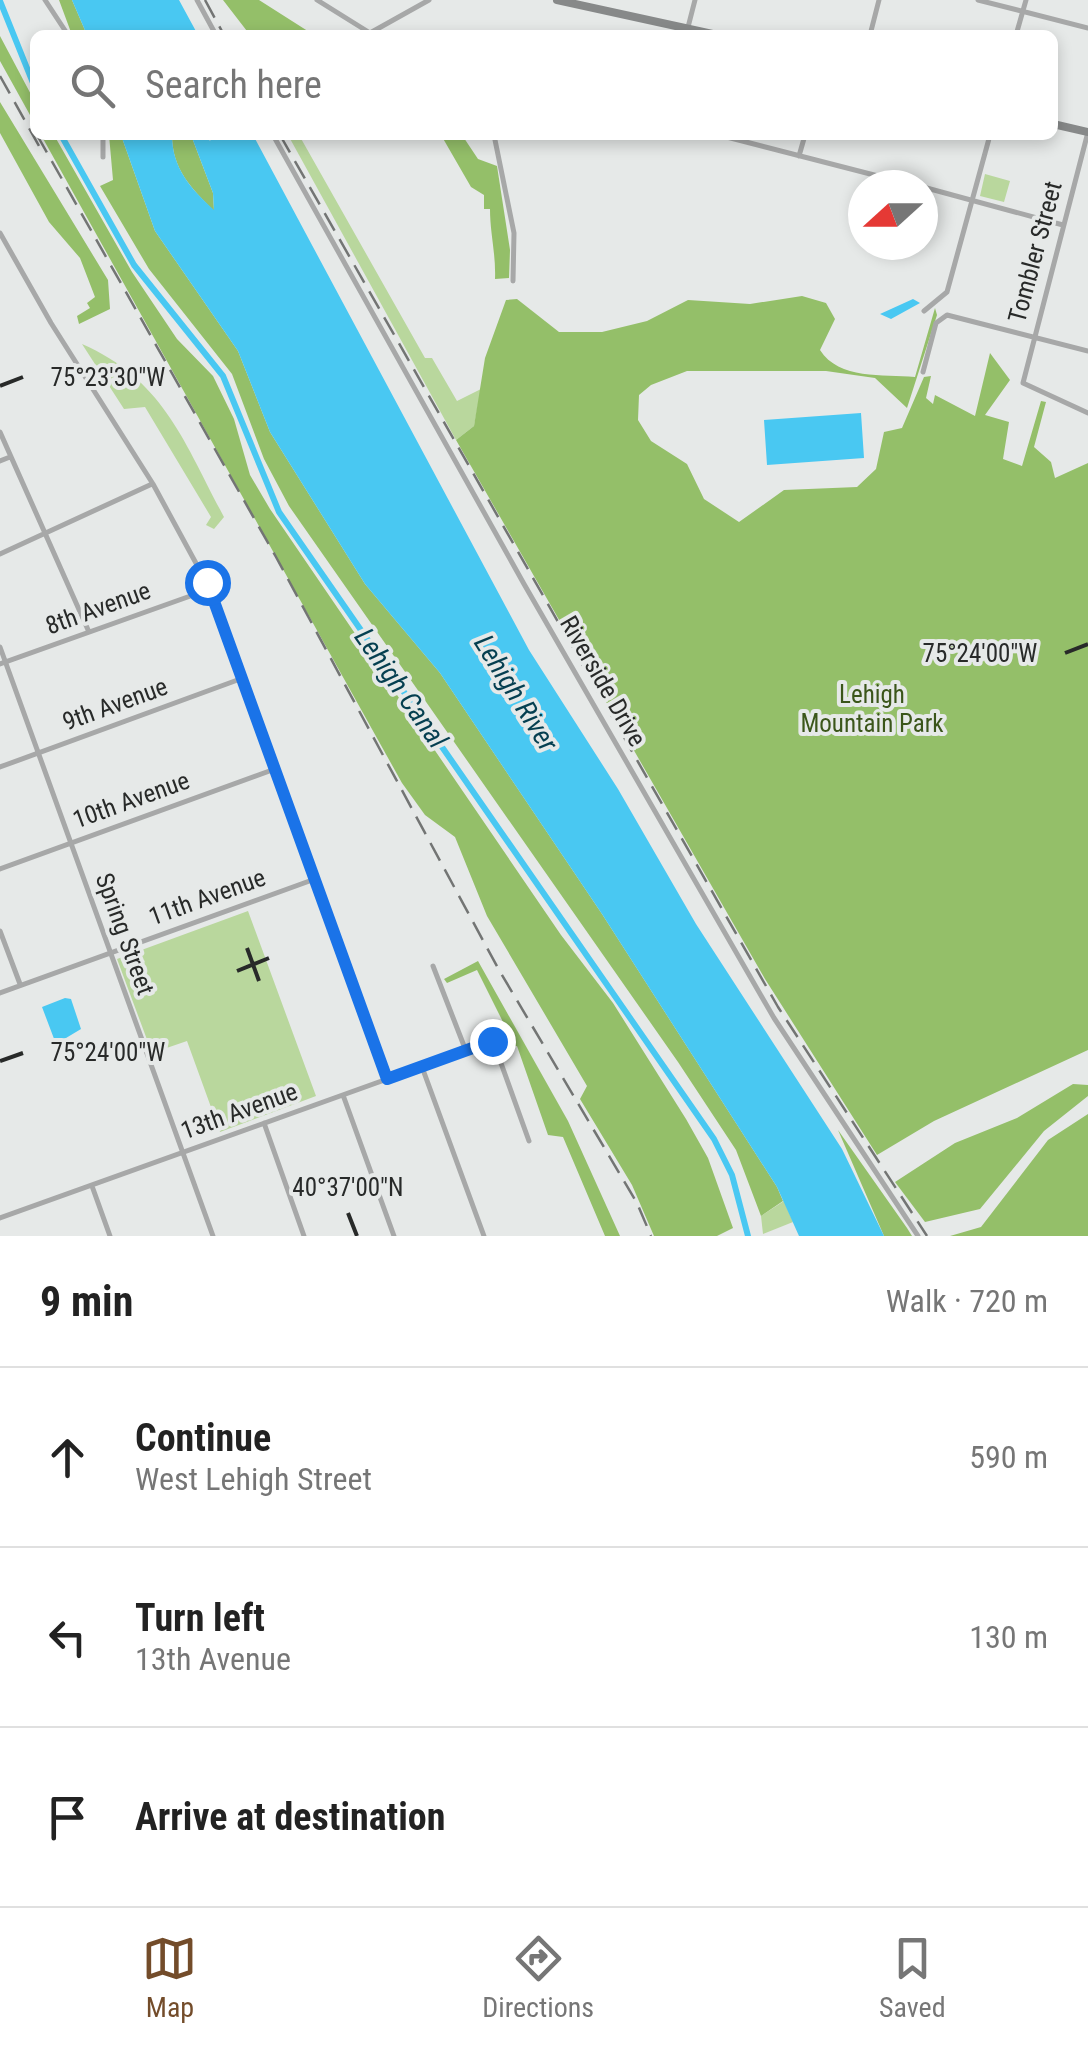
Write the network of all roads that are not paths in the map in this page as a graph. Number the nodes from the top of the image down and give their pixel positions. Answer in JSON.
{"nodes":[{"id":1,"x":45,"y":0,"type":"edge"},
{"id":2,"x":197,"y":0,"type":"edge"},
{"id":3,"x":317,"y":0,"type":"edge"},
{"id":4,"x":429,"y":0,"type":"edge"},
{"id":5,"x":557,"y":0,"type":"edge"},
{"id":6,"x":695,"y":0,"type":"edge"},
{"id":7,"x":880,"y":0,"type":"edge"},
{"id":8,"x":978,"y":0,"type":"edge"},
{"id":9,"x":1026,"y":0,"type":"edge"},
{"id":10,"x":1022,"y":12,"type":"junction"},
{"id":11,"x":1088,"y":28,"type":"edge"},
{"id":12,"x":65,"y":30,"type":"edge"},
{"id":13,"x":213,"y":30,"type":"edge"},
{"id":14,"x":365,"y":30,"type":"edge"},
{"id":15,"x":378,"y":30,"type":"edge"},
{"id":16,"x":683,"y":30,"type":"edge"},
{"id":17,"x":687,"y":30,"type":"edge"},
{"id":18,"x":871,"y":30,"type":"edge"},
{"id":19,"x":1017,"y":30,"type":"edge"},
{"id":20,"x":1058,"y":125,"type":"edge"},
{"id":21,"x":1088,"y":132,"type":"edge"},
{"id":22,"x":103,"y":140,"type":"edge"},
{"id":23,"x":276,"y":140,"type":"edge"},
{"id":24,"x":495,"y":140,"type":"edge"},
{"id":25,"x":738,"y":140,"type":"edge"},
{"id":26,"x":804,"y":140,"type":"edge"},
{"id":27,"x":989,"y":140,"type":"edge"},
{"id":28,"x":800,"y":156,"type":"junction"},
{"id":29,"x":103,"y":157,"type":"dead end"},
{"id":30,"x":855,"y":170,"type":"edge"},
{"id":31,"x":938,"y":192,"type":"edge"},
{"id":32,"x":974,"y":200,"type":"junction"},
{"id":33,"x":1063,"y":225,"type":"junction"},
{"id":34,"x":0,"y":233,"type":"edge"},
{"id":35,"x":514,"y":282,"type":"dead end"},
{"id":36,"x":924,"y":311,"type":"dead end"},
{"id":37,"x":1034,"y":336,"type":"junction"},
{"id":38,"x":1088,"y":351,"type":"edge"},
{"id":39,"x":923,"y":372,"type":"dead end"},
{"id":40,"x":1088,"y":413,"type":"edge"},
{"id":41,"x":0,"y":432,"type":"edge"},
{"id":42,"x":10,"y":456,"type":"junction"},
{"id":43,"x":0,"y":461,"type":"edge"},
{"id":44,"x":153,"y":484,"type":"junction"},
{"id":45,"x":44,"y":534,"type":"junction"},
{"id":46,"x":0,"y":554,"type":"edge"},
{"id":47,"x":210,"y":589,"type":"junction"},
{"id":48,"x":88,"y":632,"type":"junction"},
{"id":49,"x":0,"y":647,"type":"edge"},
{"id":50,"x":3,"y":663,"type":"edge"},
{"id":51,"x":243,"y":678,"type":"junction"},
{"id":52,"x":38,"y":753,"type":"junction"},
{"id":53,"x":0,"y":767,"type":"edge"},
{"id":54,"x":275,"y":769,"type":"junction"},
{"id":55,"x":70,"y":842,"type":"junction"},
{"id":56,"x":0,"y":868,"type":"edge"},
{"id":57,"x":315,"y":879,"type":"junction"},
{"id":58,"x":0,"y":931,"type":"edge"},
{"id":59,"x":111,"y":952,"type":"junction"},
{"id":60,"x":433,"y":966,"type":"dead end"},
{"id":61,"x":20,"y":986,"type":"junction"},
{"id":62,"x":0,"y":993,"type":"edge"},
{"id":63,"x":466,"y":1051,"type":"junction"},
{"id":64,"x":422,"y":1067,"type":"junction"},
{"id":65,"x":387,"y":1079,"type":"junction"},
{"id":66,"x":342,"y":1095,"type":"junction"},
{"id":67,"x":264,"y":1123,"type":"junction"},
{"id":68,"x":529,"y":1141,"type":"dead end"},
{"id":69,"x":182,"y":1152,"type":"junction"},
{"id":70,"x":92,"y":1186,"type":"junction"},
{"id":71,"x":0,"y":1218,"type":"edge"},
{"id":72,"x":110,"y":1236,"type":"edge"},
{"id":73,"x":212,"y":1236,"type":"edge"},
{"id":74,"x":304,"y":1236,"type":"edge"},
{"id":75,"x":394,"y":1236,"type":"edge"},
{"id":76,"x":484,"y":1236,"type":"edge"},
{"id":77,"x":918,"y":1236,"type":"edge"}],
"edges":[{"from":1,"to":12,"type":"street"},
{"from":2,"to":13,"type":"street"},
{"from":3,"to":14,"type":"street"},
{"from":4,"to":15,"type":"street"},
{"from":5,"to":16,"type":"main road"},
{"from":6,"to":17,"type":"street"},
{"from":7,"to":18,"type":"street"},
{"from":8,"to":10,"type":"street"},
{"from":9,"to":10,"type":"street"},
{"from":10,"to":11,"type":"street"},
{"from":10,"to":19,"type":"street"},
{"from":20,"to":21,"type":"main road"},
{"from":21,"to":33,"type":"street","name":"Tombler Street"},
{"from":22,"to":29,"type":"street"},
{"from":23,"to":77,"type":"street","name":"Riverside Drive"},
{"from":24,"to":35,"type":"street"},
{"from":25,"to":28,"type":"street"},
{"from":26,"to":28,"type":"street"},
{"from":27,"to":32,"type":"street"},
{"from":28,"to":30,"type":"street"},
{"from":31,"to":32,"type":"street"},
{"from":32,"to":33,"type":"street"},
{"from":32,"to":36,"type":"street"},
{"from":33,"to":37,"type":"street","name":"Tombler Street"},
{"from":34,"to":44,"type":"street"},
{"from":37,"to":38,"type":"street"},
{"from":37,"to":39,"type":"street"},
{"from":37,"to":40,"type":"street","name":"Tombler Street"},
{"from":41,"to":42,"type":"street"},
{"from":42,"to":43,"type":"street"},
{"from":42,"to":45,"type":"street"},
{"from":44,"to":45,"type":"street"},
{"from":44,"to":47,"type":"street"},
{"from":45,"to":46,"type":"street"},
{"from":45,"to":48,"type":"street"},
{"from":47,"to":48,"type":"street","name":"8th Avenue"},
{"from":47,"to":51,"type":"street"},
{"from":48,"to":50,"type":"street","name":"8th Avenue"},
{"from":49,"to":50,"type":"street","name":"Spring Street"},
{"from":50,"to":52,"type":"street","name":"Spring Street"},
{"from":51,"to":52,"type":"street","name":"9th Avenue"},
{"from":51,"to":54,"type":"street"},
{"from":52,"to":53,"type":"street","name":"9th Avenue"},
{"from":52,"to":55,"type":"street","name":"Spring Street"},
{"from":54,"to":55,"type":"street","name":"10th Avenue"},
{"from":54,"to":57,"type":"street"},
{"from":55,"to":56,"type":"street","name":"10th Avenue"},
{"from":55,"to":59,"type":"street","name":"Spring Street"},
{"from":57,"to":59,"type":"street","name":"11th Avenue"},
{"from":57,"to":65,"type":"street"},
{"from":58,"to":61,"type":"street"},
{"from":59,"to":61,"type":"street","name":"11th Avenue"},
{"from":59,"to":69,"type":"street","name":"Spring Street"},
{"from":60,"to":63,"type":"street"},
{"from":61,"to":62,"type":"street","name":"11th Avenue"},
{"from":63,"to":64,"type":"street","name":"13th Avenue"},
{"from":63,"to":68,"type":"street","name":"13th Avenue"},
{"from":64,"to":65,"type":"street","name":"13th Avenue"},
{"from":64,"to":76,"type":"street"},
{"from":65,"to":66,"type":"street","name":"13th Avenue"},
{"from":66,"to":67,"type":"street","name":"13th Avenue"},
{"from":66,"to":75,"type":"street"},
{"from":67,"to":69,"type":"street","name":"13th Avenue"},
{"from":67,"to":74,"type":"street"},
{"from":69,"to":70,"type":"street","name":"13th Avenue"},
{"from":69,"to":73,"type":"street","name":"Spring Street"},
{"from":70,"to":71,"type":"street","name":"13th Avenue"},
{"from":70,"to":72,"type":"street"}]}
